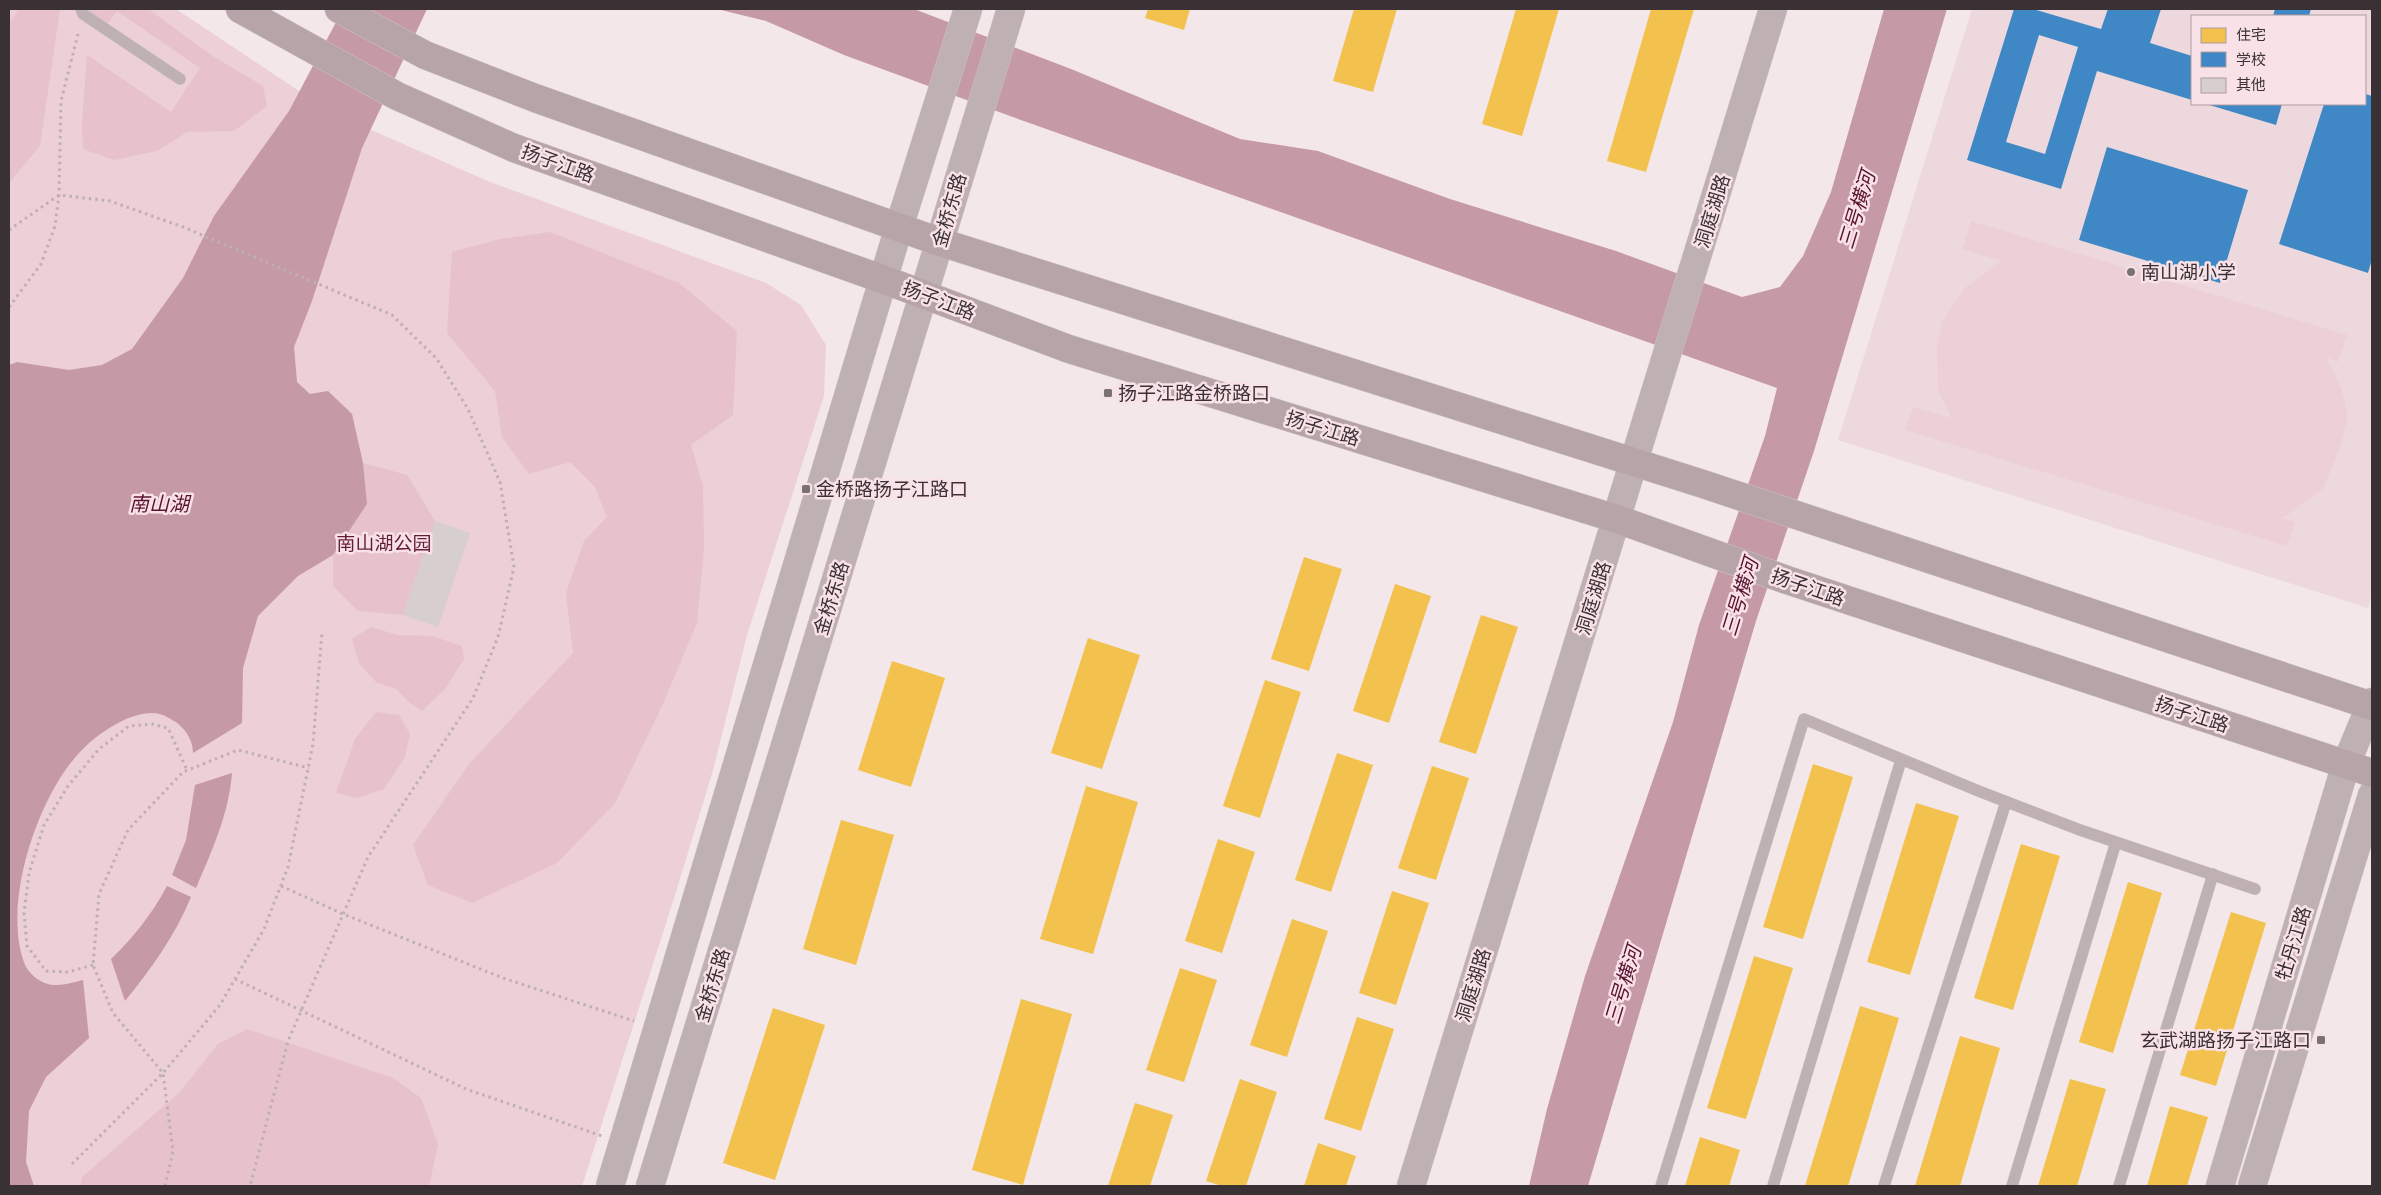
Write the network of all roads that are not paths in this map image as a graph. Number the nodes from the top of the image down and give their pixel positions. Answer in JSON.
{"nodes":[{"id":1,"x":240,"y":9,"type":"edge"},
{"id":2,"x":339,"y":9,"type":"edge"},
{"id":3,"x":1773,"y":9,"type":"edge"},
{"id":4,"x":82,"y":12,"type":"edge"},
{"id":5,"x":967,"y":12,"type":"edge"},
{"id":6,"x":1008,"y":20,"type":"edge"},
{"id":7,"x":180,"y":79,"type":"dead end"},
{"id":8,"x":899,"y":227,"type":"junction"},
{"id":9,"x":940,"y":242,"type":"junction"},
{"id":10,"x":885,"y":280,"type":"junction"},
{"id":11,"x":924,"y":294,"type":"junction"},
{"id":12,"x":1634,"y":462,"type":"junction"},
{"id":13,"x":1617,"y":519,"type":"junction"},
{"id":14,"x":2372,"y":705,"type":"edge"},
{"id":15,"x":1901,"y":760,"type":"junction"},
{"id":16,"x":2346,"y":764,"type":"junction"},
{"id":17,"x":2372,"y":773,"type":"edge"},
{"id":18,"x":2372,"y":795,"type":"edge"},
{"id":19,"x":2006,"y":802,"type":"junction"},
{"id":20,"x":2116,"y":842,"type":"junction"},
{"id":21,"x":2213,"y":874,"type":"junction"},
{"id":22,"x":2255,"y":888,"type":"dead end"},
{"id":23,"x":610,"y":1186,"type":"edge"},
{"id":24,"x":650,"y":1186,"type":"edge"},
{"id":25,"x":1411,"y":1186,"type":"edge"},
{"id":26,"x":1661,"y":1186,"type":"edge"},
{"id":27,"x":1773,"y":1186,"type":"edge"},
{"id":28,"x":1884,"y":1186,"type":"edge"},
{"id":29,"x":2012,"y":1186,"type":"edge"},
{"id":30,"x":2119,"y":1186,"type":"edge"},
{"id":31,"x":2220,"y":1186,"type":"edge"},
{"id":32,"x":2252,"y":1186,"type":"edge"}],
"edges":[{"from":1,"to":10,"type":"main road","name":"扬子江路"},
{"from":2,"to":8,"type":"main road"},
{"from":3,"to":12,"type":"street","name":"洞庭湖路"},
{"from":4,"to":7,"type":"lane"},
{"from":5,"to":8,"type":"street","name":"金桥东路"},
{"from":6,"to":9,"type":"street","name":"金桥东路"},
{"from":8,"to":9,"type":"main road"},
{"from":8,"to":10,"type":"street","name":"金桥东路"},
{"from":9,"to":11,"type":"street","name":"金桥东路"},
{"from":9,"to":12,"type":"main road"},
{"from":10,"to":11,"type":"main road","name":"扬子江路"},
{"from":10,"to":23,"type":"street","name":"金桥东路"},
{"from":11,"to":13,"type":"main road","name":"扬子江路"},
{"from":11,"to":24,"type":"street","name":"金桥东路"},
{"from":12,"to":13,"type":"street","name":"洞庭湖路"},
{"from":12,"to":14,"type":"main road"},
{"from":13,"to":16,"type":"main road","name":"扬子江路"},
{"from":13,"to":25,"type":"street","name":"洞庭湖路"},
{"from":14,"to":16,"type":"street","name":"牡丹江路"},
{"from":15,"to":19,"type":"lane"},
{"from":15,"to":26,"type":"lane"},
{"from":15,"to":27,"type":"lane"},
{"from":16,"to":17,"type":"main road","name":"扬子江路"},
{"from":16,"to":31,"type":"street","name":"牡丹江路"},
{"from":18,"to":32,"type":"street","name":"牡丹江路"},
{"from":19,"to":20,"type":"lane"},
{"from":19,"to":28,"type":"lane"},
{"from":20,"to":21,"type":"lane"},
{"from":20,"to":29,"type":"lane"},
{"from":21,"to":22,"type":"lane"},
{"from":21,"to":30,"type":"lane"}]}
